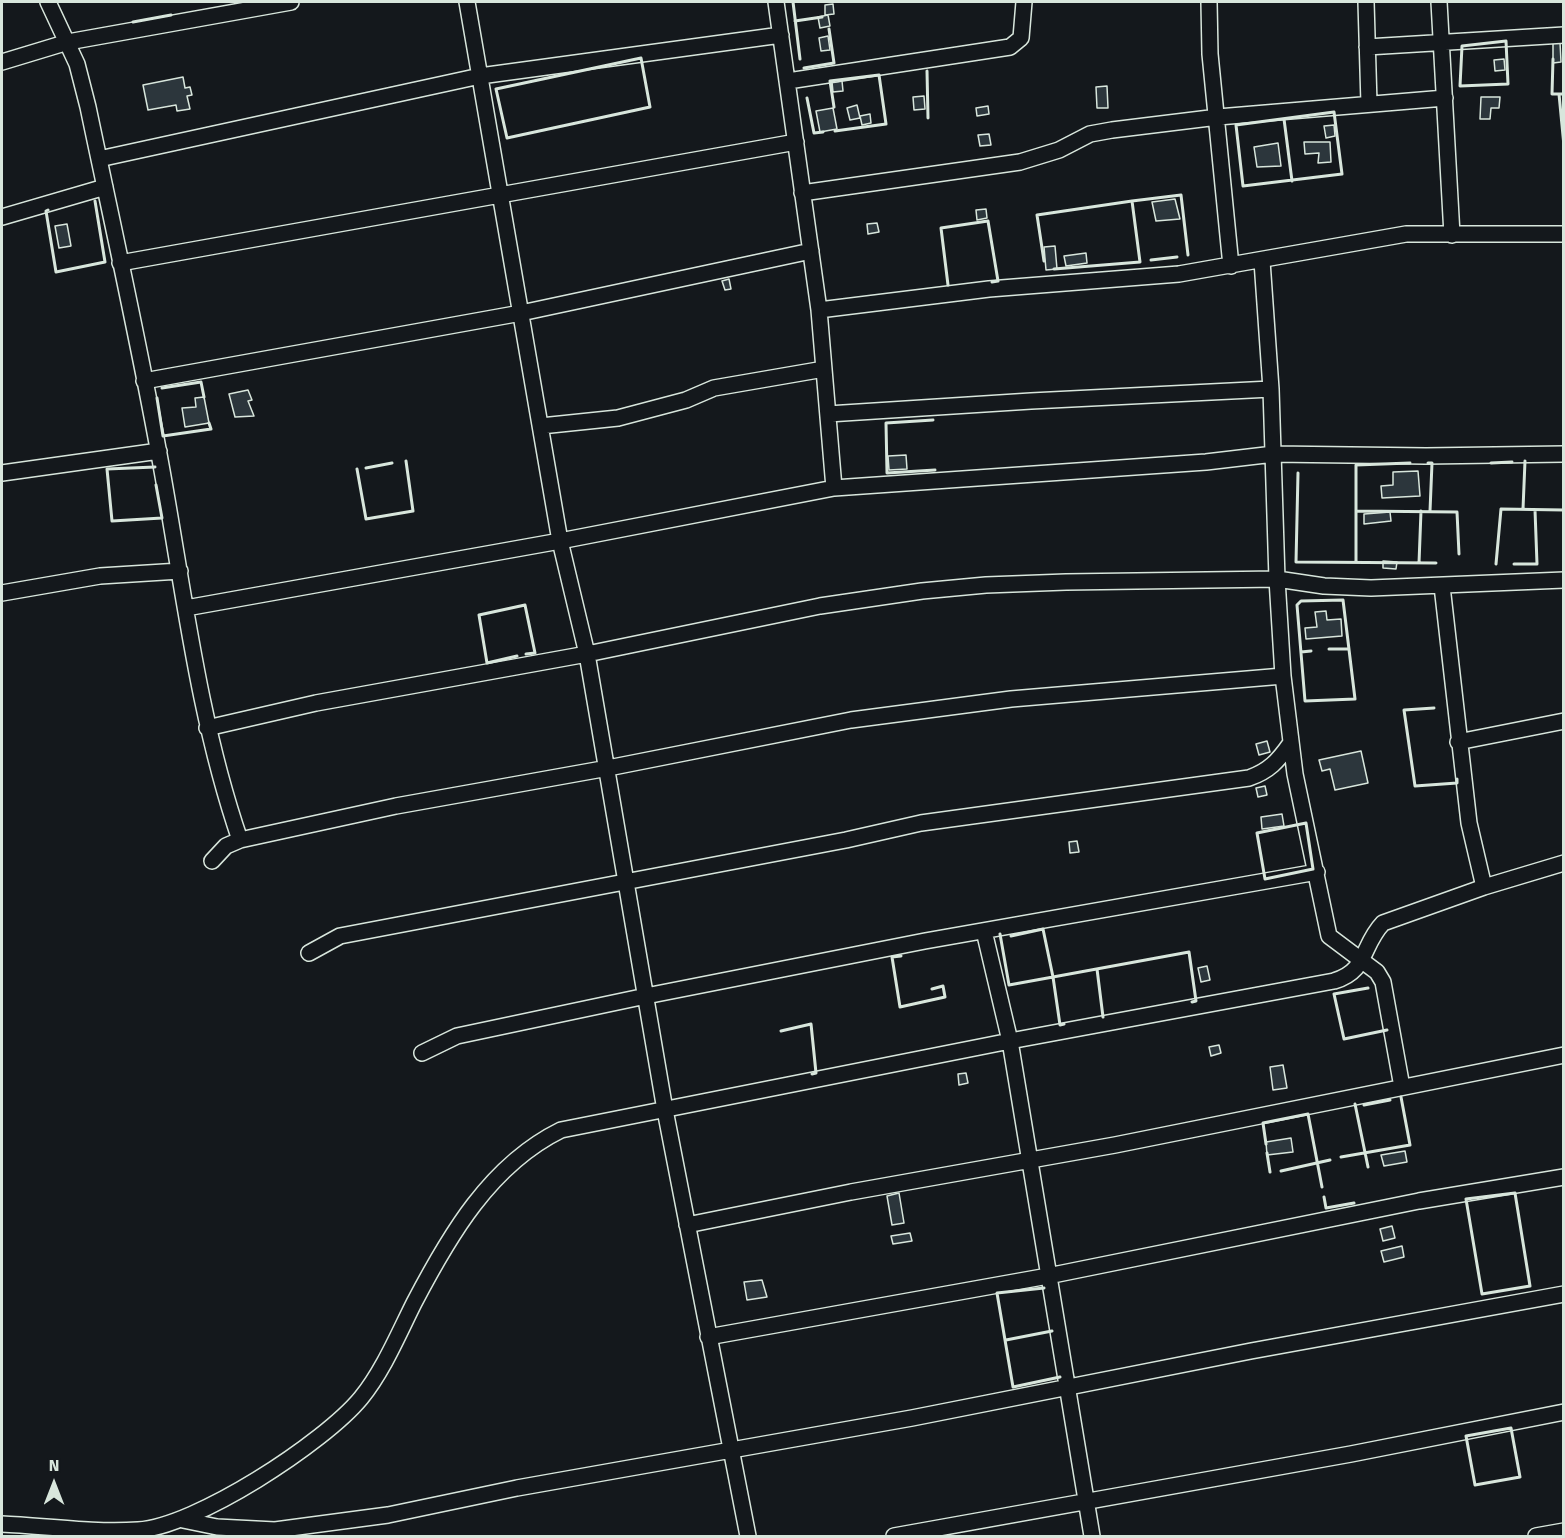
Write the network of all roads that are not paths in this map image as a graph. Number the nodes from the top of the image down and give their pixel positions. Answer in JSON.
{"nodes":[{"id":1,"x":48,"y":2,"type":"edge"},
{"id":2,"x":291,"y":2,"type":"edge"},
{"id":3,"x":467,"y":2,"type":"edge"},
{"id":4,"x":776,"y":2,"type":"edge"},
{"id":5,"x":1024,"y":2,"type":"edge"},
{"id":6,"x":1031,"y":2,"type":"edge"},
{"id":7,"x":1209,"y":2,"type":"edge"},
{"id":8,"x":1366,"y":2,"type":"edge"},
{"id":9,"x":1439,"y":2,"type":"edge"},
{"id":10,"x":781,"y":35,"type":"junction"},
{"id":11,"x":1563,"y":35,"type":"edge"},
{"id":12,"x":68,"y":42,"type":"junction"},
{"id":13,"x":1442,"y":42,"type":"junction"},
{"id":14,"x":1367,"y":47,"type":"junction"},
{"id":15,"x":2,"y":62,"type":"edge"},
{"id":16,"x":480,"y":76,"type":"junction"},
{"id":17,"x":788,"y":81,"type":"junction"},
{"id":18,"x":1444,"y":98,"type":"junction"},
{"id":19,"x":1369,"y":104,"type":"junction"},
{"id":20,"x":1218,"y":117,"type":"junction"},
{"id":21,"x":796,"y":142,"type":"junction"},
{"id":22,"x":99,"y":159,"type":"junction"},
{"id":23,"x":105,"y":187,"type":"junction"},
{"id":24,"x":802,"y":193,"type":"junction"},
{"id":25,"x":501,"y":195,"type":"junction"},
{"id":26,"x":2,"y":217,"type":"edge"},
{"id":27,"x":1563,"y":234,"type":"edge"},
{"id":28,"x":1452,"y":235,"type":"junction"},
{"id":29,"x":811,"y":251,"type":"junction"},
{"id":30,"x":1262,"y":261,"type":"junction"},
{"id":31,"x":120,"y":263,"type":"junction"},
{"id":32,"x":1231,"y":266,"type":"junction"},
{"id":33,"x":819,"y":310,"type":"junction"},
{"id":34,"x":521,"y":313,"type":"junction"},
{"id":35,"x":824,"y":369,"type":"junction"},
{"id":36,"x":144,"y":381,"type":"junction"},
{"id":37,"x":1271,"y":389,"type":"junction"},
{"id":38,"x":828,"y":414,"type":"junction"},
{"id":39,"x":541,"y":426,"type":"junction"},
{"id":40,"x":159,"y":451,"type":"junction"},
{"id":41,"x":1275,"y":453,"type":"junction"},
{"id":42,"x":1563,"y":454,"type":"edge"},
{"id":43,"x":2,"y":472,"type":"edge"},
{"id":44,"x":834,"y":488,"type":"junction"},
{"id":45,"x":560,"y":541,"type":"junction"},
{"id":46,"x":180,"y":571,"type":"junction"},
{"id":47,"x":1276,"y":579,"type":"junction"},
{"id":48,"x":1563,"y":580,"type":"edge"},
{"id":49,"x":1442,"y":586,"type":"junction"},
{"id":50,"x":2,"y":593,"type":"edge"},
{"id":51,"x":186,"y":608,"type":"junction"},
{"id":52,"x":587,"y":654,"type":"junction"},
{"id":53,"x":1283,"y":676,"type":"junction"},
{"id":54,"x":1563,"y":721,"type":"edge"},
{"id":55,"x":207,"y":728,"type":"junction"},
{"id":56,"x":1458,"y":742,"type":"junction"},
{"id":57,"x":1290,"y":744,"type":"junction"},
{"id":58,"x":608,"y":768,"type":"junction"},
{"id":59,"x":240,"y":840,"type":"junction"},
{"id":60,"x":212,"y":861,"type":"dead end"},
{"id":61,"x":1563,"y":863,"type":"edge"},
{"id":62,"x":1317,"y":872,"type":"junction"},
{"id":63,"x":627,"y":881,"type":"junction"},
{"id":64,"x":1484,"y":887,"type":"junction"},
{"id":65,"x":984,"y":932,"type":"junction"},
{"id":66,"x":309,"y":953,"type":"dead end"},
{"id":67,"x":1363,"y":960,"type":"junction"},
{"id":68,"x":646,"y":996,"type":"junction"},
{"id":69,"x":1010,"y":1041,"type":"junction"},
{"id":70,"x":422,"y":1053,"type":"dead end"},
{"id":71,"x":1563,"y":1055,"type":"edge"},
{"id":72,"x":1402,"y":1087,"type":"junction"},
{"id":73,"x":665,"y":1110,"type":"junction"},
{"id":74,"x":1029,"y":1161,"type":"junction"},
{"id":75,"x":1563,"y":1177,"type":"edge"},
{"id":76,"x":687,"y":1225,"type":"junction"},
{"id":77,"x":1048,"y":1276,"type":"junction"},
{"id":78,"x":1563,"y":1294,"type":"edge"},
{"id":79,"x":708,"y":1337,"type":"junction"},
{"id":80,"x":1066,"y":1389,"type":"junction"},
{"id":81,"x":1563,"y":1412,"type":"edge"},
{"id":82,"x":729,"y":1451,"type":"junction"},
{"id":83,"x":1087,"y":1500,"type":"junction"},
{"id":84,"x":183,"y":1520,"type":"junction"},
{"id":85,"x":2,"y":1524,"type":"edge"},
{"id":86,"x":1563,"y":1531,"type":"edge"},
{"id":87,"x":134,"y":1533,"type":"edge"},
{"id":88,"x":748,"y":1536,"type":"edge"},
{"id":89,"x":894,"y":1536,"type":"edge"},
{"id":90,"x":1092,"y":1536,"type":"edge"},
{"id":91,"x":1536,"y":1536,"type":"edge"}],
"edges":[{"from":1,"to":12,"type":"street"},
{"from":2,"to":12,"type":"street"},
{"from":3,"to":16,"type":"street"},
{"from":4,"to":10,"type":"street"},
{"from":5,"to":6,"type":"street"},
{"from":5,"to":17,"type":"street"},
{"from":7,"to":20,"type":"street"},
{"from":8,"to":14,"type":"street"},
{"from":9,"to":13,"type":"street"},
{"from":10,"to":16,"type":"street"},
{"from":10,"to":17,"type":"street"},
{"from":11,"to":13,"type":"street"},
{"from":12,"to":15,"type":"street"},
{"from":12,"to":22,"type":"street"},
{"from":13,"to":14,"type":"street"},
{"from":13,"to":18,"type":"street"},
{"from":14,"to":19,"type":"street"},
{"from":16,"to":22,"type":"street"},
{"from":16,"to":25,"type":"street"},
{"from":17,"to":21,"type":"street"},
{"from":18,"to":19,"type":"street"},
{"from":18,"to":28,"type":"street"},
{"from":19,"to":20,"type":"street"},
{"from":20,"to":24,"type":"street"},
{"from":20,"to":32,"type":"street"},
{"from":21,"to":24,"type":"street"},
{"from":21,"to":25,"type":"street"},
{"from":22,"to":23,"type":"street"},
{"from":23,"to":26,"type":"street"},
{"from":23,"to":31,"type":"street"},
{"from":24,"to":29,"type":"street"},
{"from":25,"to":31,"type":"street"},
{"from":25,"to":34,"type":"street"},
{"from":27,"to":28,"type":"street"},
{"from":28,"to":30,"type":"street"},
{"from":29,"to":33,"type":"street"},
{"from":29,"to":34,"type":"street"},
{"from":30,"to":32,"type":"street"},
{"from":30,"to":37,"type":"street"},
{"from":31,"to":36,"type":"street"},
{"from":32,"to":33,"type":"street"},
{"from":33,"to":35,"type":"street"},
{"from":34,"to":36,"type":"street"},
{"from":34,"to":39,"type":"street"},
{"from":35,"to":38,"type":"street"},
{"from":35,"to":39,"type":"street"},
{"from":36,"to":40,"type":"street"},
{"from":37,"to":38,"type":"street"},
{"from":37,"to":41,"type":"street"},
{"from":38,"to":44,"type":"street"},
{"from":39,"to":45,"type":"street"},
{"from":40,"to":43,"type":"street"},
{"from":40,"to":46,"type":"street"},
{"from":41,"to":42,"type":"street"},
{"from":41,"to":44,"type":"street"},
{"from":41,"to":47,"type":"street"},
{"from":44,"to":45,"type":"street"},
{"from":45,"to":51,"type":"street"},
{"from":45,"to":52,"type":"street"},
{"from":46,"to":50,"type":"street"},
{"from":46,"to":51,"type":"street"},
{"from":47,"to":49,"type":"street"},
{"from":47,"to":52,"type":"street"},
{"from":47,"to":53,"type":"street"},
{"from":48,"to":49,"type":"street"},
{"from":49,"to":56,"type":"street"},
{"from":51,"to":55,"type":"street"},
{"from":52,"to":55,"type":"street"},
{"from":52,"to":58,"type":"street"},
{"from":53,"to":57,"type":"street"},
{"from":53,"to":58,"type":"street"},
{"from":54,"to":56,"type":"street"},
{"from":55,"to":59,"type":"street"},
{"from":56,"to":64,"type":"street"},
{"from":57,"to":62,"type":"street"},
{"from":57,"to":63,"type":"street"},
{"from":58,"to":59,"type":"street"},
{"from":58,"to":63,"type":"street"},
{"from":59,"to":60,"type":"street"},
{"from":61,"to":64,"type":"street"},
{"from":62,"to":65,"type":"street"},
{"from":62,"to":67,"type":"street"},
{"from":63,"to":66,"type":"street"},
{"from":63,"to":68,"type":"street"},
{"from":64,"to":67,"type":"street"},
{"from":65,"to":68,"type":"street"},
{"from":65,"to":69,"type":"street"},
{"from":67,"to":69,"type":"street"},
{"from":67,"to":72,"type":"street"},
{"from":68,"to":70,"type":"street"},
{"from":68,"to":73,"type":"street"},
{"from":69,"to":73,"type":"street"},
{"from":69,"to":74,"type":"street"},
{"from":71,"to":72,"type":"street"},
{"from":72,"to":74,"type":"street"},
{"from":73,"to":76,"type":"street"},
{"from":73,"to":84,"type":"street"},
{"from":74,"to":76,"type":"street"},
{"from":74,"to":77,"type":"street"},
{"from":75,"to":77,"type":"street"},
{"from":76,"to":79,"type":"street"},
{"from":77,"to":79,"type":"street"},
{"from":77,"to":80,"type":"street"},
{"from":78,"to":80,"type":"street"},
{"from":79,"to":82,"type":"street"},
{"from":80,"to":82,"type":"street"},
{"from":80,"to":83,"type":"street"},
{"from":81,"to":83,"type":"street"},
{"from":82,"to":84,"type":"street"},
{"from":82,"to":88,"type":"street"},
{"from":83,"to":89,"type":"street"},
{"from":83,"to":90,"type":"street"},
{"from":84,"to":87,"type":"street"},
{"from":85,"to":87,"type":"street"},
{"from":86,"to":91,"type":"street"}]}
